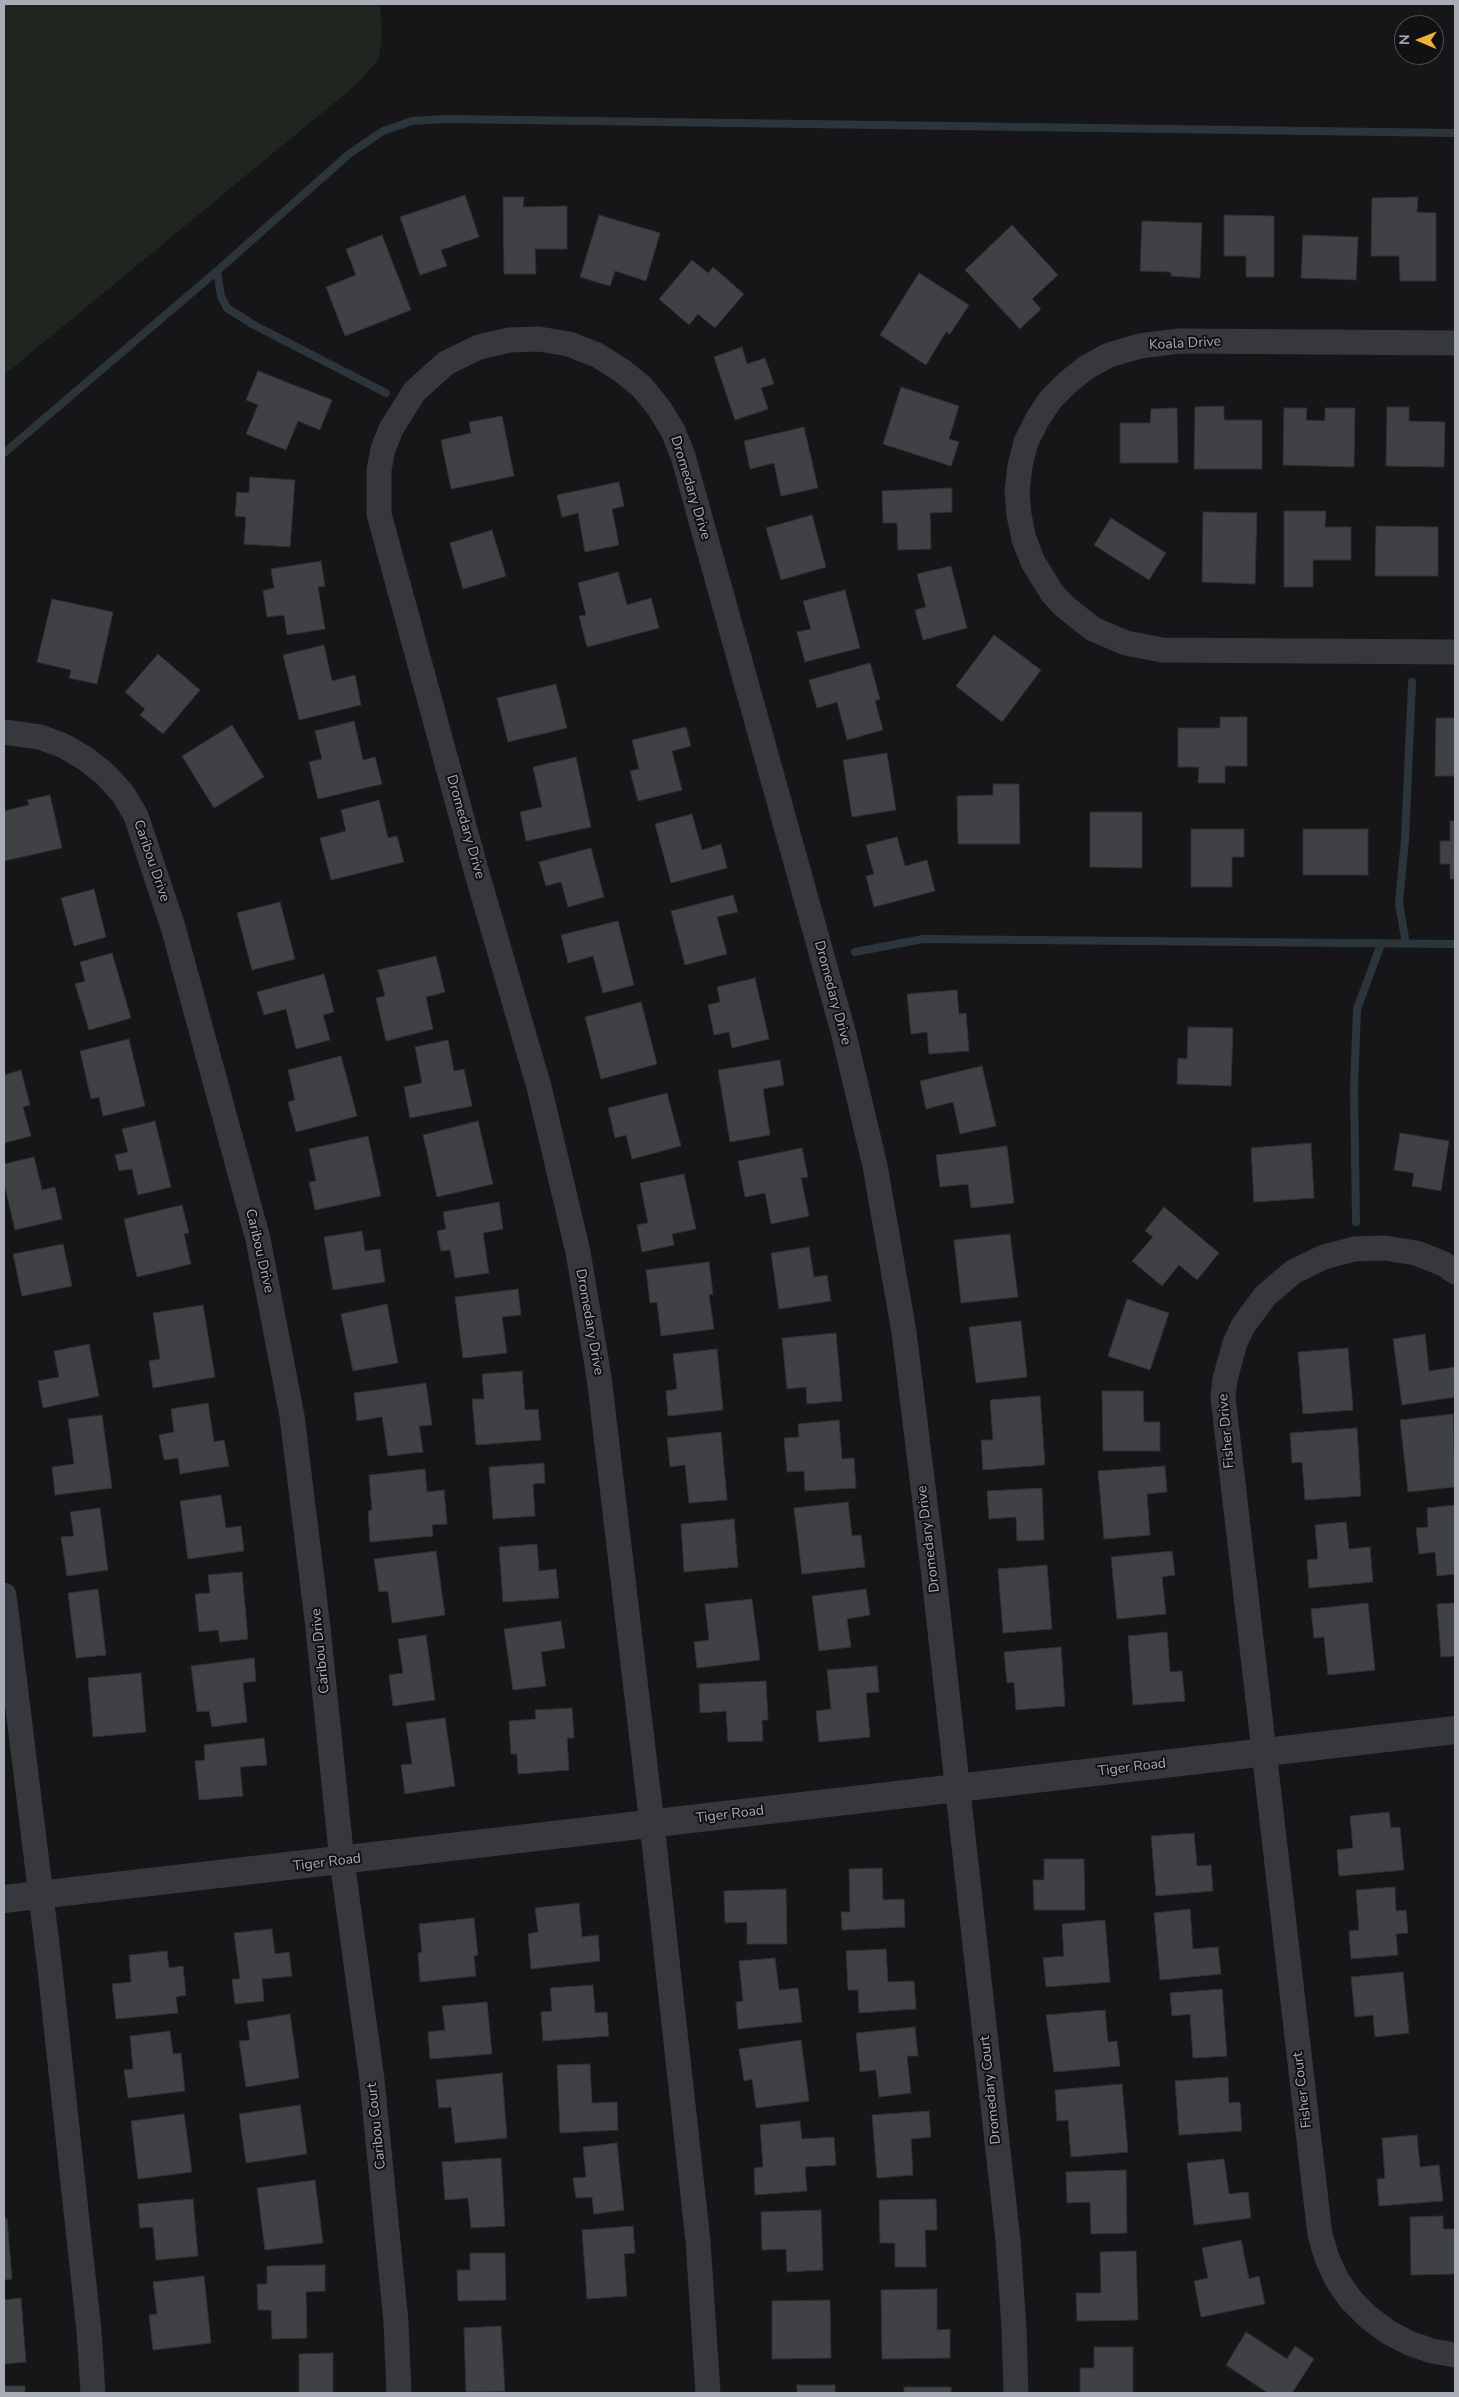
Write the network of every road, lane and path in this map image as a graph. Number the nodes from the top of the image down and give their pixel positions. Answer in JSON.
{"nodes":[{"id":1,"x":1455,"y":343,"type":"edge"},
{"id":2,"x":1455,"y":652,"type":"edge"},
{"id":3,"x":4,"y":732,"type":"edge"},
{"id":4,"x":1455,"y":1272,"type":"edge"},
{"id":5,"x":4,"y":1595,"type":"edge"},
{"id":6,"x":1455,"y":1730,"type":"edge"},
{"id":7,"x":1265,"y":1753,"type":"junction"},
{"id":8,"x":956,"y":1788,"type":"junction"},
{"id":9,"x":652,"y":1824,"type":"junction"},
{"id":10,"x":342,"y":1861,"type":"junction"},
{"id":11,"x":40,"y":1895,"type":"junction"},
{"id":12,"x":4,"y":1899,"type":"edge"},
{"id":13,"x":1455,"y":2355,"type":"edge"},
{"id":14,"x":92,"y":2393,"type":"edge"},
{"id":15,"x":399,"y":2393,"type":"edge"},
{"id":16,"x":708,"y":2393,"type":"edge"},
{"id":17,"x":1016,"y":2393,"type":"edge"}],
"edges":[{"from":1,"to":2,"type":"street","name":"Koala Drive"},
{"from":3,"to":10,"type":"street","name":"Caribou Drive"},
{"from":4,"to":7,"type":"street","name":"Fisher Drive"},
{"from":5,"to":11,"type":"street"},
{"from":6,"to":7,"type":"street","name":"Tiger Road"},
{"from":7,"to":8,"type":"street","name":"Tiger Road"},
{"from":7,"to":13,"type":"street","name":"Fisher Court"},
{"from":8,"to":9,"type":"street","name":"Tiger Road"},
{"from":8,"to":9,"type":"street","name":"Dromedary Drive"},
{"from":8,"to":17,"type":"street","name":"Dromedary Court"},
{"from":9,"to":10,"type":"street","name":"Tiger Road"},
{"from":9,"to":16,"type":"street"},
{"from":10,"to":11,"type":"street","name":"Tiger Road"},
{"from":10,"to":15,"type":"street","name":"Caribou Court"},
{"from":11,"to":12,"type":"street","name":"Tiger Road"},
{"from":11,"to":14,"type":"street"}]}
